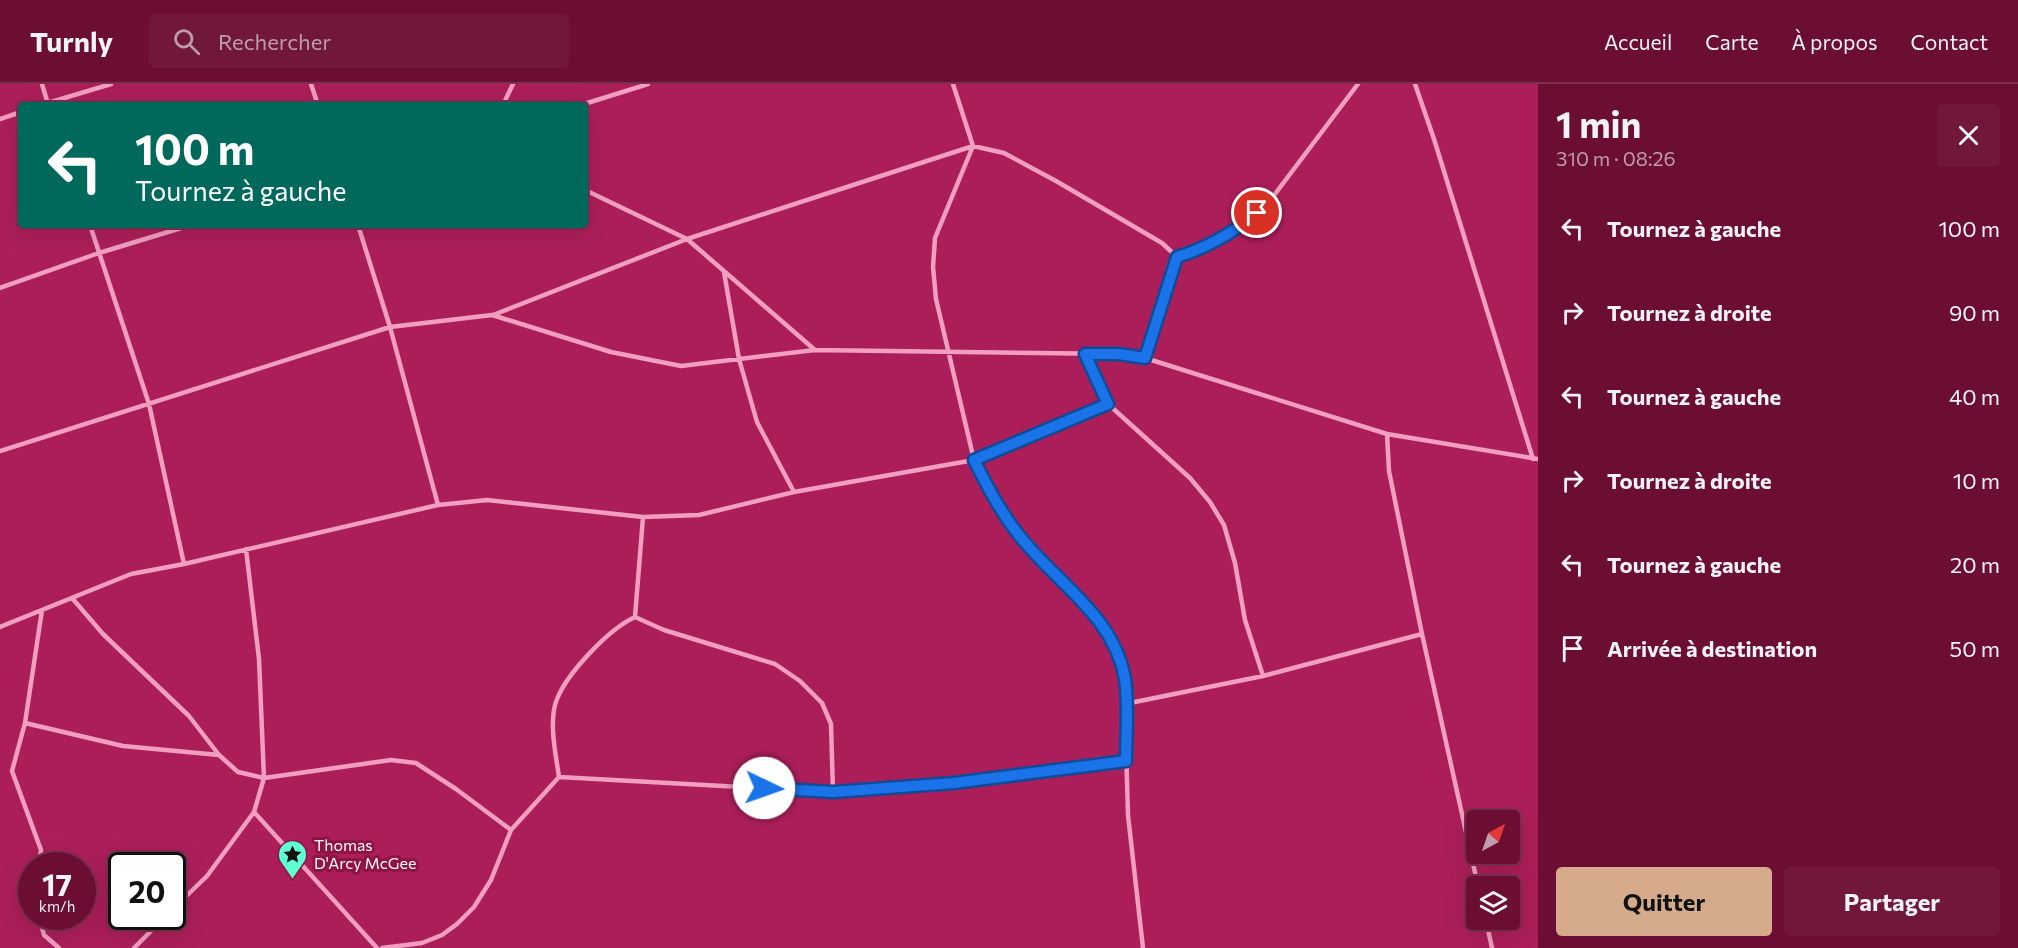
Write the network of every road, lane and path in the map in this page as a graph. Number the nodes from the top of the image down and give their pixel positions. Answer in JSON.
{"nodes":[{"id":1,"x":42,"y":84,"type":"edge"},
{"id":2,"x":111,"y":84,"type":"edge"},
{"id":3,"x":311,"y":84,"type":"edge"},
{"id":4,"x":513,"y":84,"type":"edge"},
{"id":5,"x":648,"y":84,"type":"edge"},
{"id":6,"x":953,"y":84,"type":"edge"},
{"id":7,"x":1358,"y":84,"type":"edge"},
{"id":8,"x":1415,"y":84,"type":"edge"},
{"id":9,"x":47,"y":102,"type":"edge"},
{"id":10,"x":54,"y":102,"type":"edge"},
{"id":11,"x":317,"y":102,"type":"edge"},
{"id":12,"x":504,"y":102,"type":"edge"},
{"id":13,"x":588,"y":103,"type":"edge"},
{"id":14,"x":18,"y":113,"type":"edge"},
{"id":15,"x":0,"y":119,"type":"edge"},
{"id":16,"x":973,"y":146,"type":"junction"},
{"id":17,"x":588,"y":191,"type":"edge"},
{"id":18,"x":91,"y":228,"type":"edge"},
{"id":19,"x":181,"y":228,"type":"edge"},
{"id":20,"x":359,"y":228,"type":"edge"},
{"id":21,"x":687,"y":239,"type":"junction"},
{"id":22,"x":99,"y":253,"type":"junction"},
{"id":23,"x":1177,"y":257,"type":"junction"},
{"id":24,"x":724,"y":272,"type":"junction"},
{"id":25,"x":0,"y":288,"type":"edge"},
{"id":26,"x":492,"y":315,"type":"junction"},
{"id":27,"x":390,"y":327,"type":"junction"},
{"id":28,"x":815,"y":350,"type":"junction"},
{"id":29,"x":948,"y":353,"type":"junction"},
{"id":30,"x":1085,"y":354,"type":"junction"},
{"id":31,"x":1145,"y":358,"type":"junction"},
{"id":32,"x":739,"y":359,"type":"junction"},
{"id":33,"x":149,"y":404,"type":"junction"},
{"id":34,"x":1108,"y":404,"type":"junction"},
{"id":35,"x":1387,"y":434,"type":"junction"},
{"id":36,"x":0,"y":451,"type":"edge"},
{"id":37,"x":1535,"y":459,"type":"edge"},
{"id":38,"x":974,"y":460,"type":"junction"},
{"id":39,"x":794,"y":492,"type":"junction"},
{"id":40,"x":438,"y":505,"type":"junction"},
{"id":41,"x":643,"y":517,"type":"junction"},
{"id":42,"x":246,"y":549,"type":"junction"},
{"id":43,"x":184,"y":564,"type":"junction"},
{"id":44,"x":72,"y":598,"type":"junction"},
{"id":45,"x":42,"y":610,"type":"junction"},
{"id":46,"x":635,"y":617,"type":"junction"},
{"id":47,"x":0,"y":627,"type":"edge"},
{"id":48,"x":1422,"y":634,"type":"junction"},
{"id":49,"x":1263,"y":676,"type":"junction"},
{"id":50,"x":1125,"y":704,"type":"junction"},
{"id":51,"x":25,"y":723,"type":"junction"},
{"id":52,"x":219,"y":755,"type":"junction"},
{"id":53,"x":1126,"y":761,"type":"junction"},
{"id":54,"x":559,"y":777,"type":"junction"},
{"id":55,"x":264,"y":778,"type":"junction"},
{"id":56,"x":833,"y":792,"type":"junction"},
{"id":57,"x":254,"y":812,"type":"junction"},
{"id":58,"x":511,"y":830,"type":"junction"},
{"id":59,"x":41,"y":852,"type":"edge"},
{"id":60,"x":1476,"y":876,"type":"edge"},
{"id":61,"x":186,"y":896,"type":"edge"},
{"id":62,"x":43,"y":930,"type":"edge"},
{"id":63,"x":152,"y":930,"type":"edge"},
{"id":64,"x":1488,"y":930,"type":"edge"},
{"id":65,"x":59,"y":948,"type":"edge"},
{"id":66,"x":134,"y":948,"type":"edge"},
{"id":67,"x":377,"y":948,"type":"edge"},
{"id":68,"x":382,"y":948,"type":"edge"},
{"id":69,"x":1143,"y":948,"type":"edge"},
{"id":70,"x":1492,"y":948,"type":"edge"}],
"edges":[{"from":1,"to":9,"type":"lane"},
{"from":2,"to":10,"type":"lane"},
{"from":3,"to":11,"type":"lane"},
{"from":4,"to":12,"type":"lane"},
{"from":5,"to":13,"type":"lane"},
{"from":6,"to":16,"type":"lane"},
{"from":7,"to":23,"type":"lane"},
{"from":8,"to":37,"type":"lane"},
{"from":14,"to":15,"type":"lane"},
{"from":16,"to":21,"type":"lane"},
{"from":16,"to":23,"type":"lane"},
{"from":16,"to":29,"type":"lane"},
{"from":17,"to":21,"type":"lane"},
{"from":18,"to":22,"type":"lane"},
{"from":19,"to":22,"type":"lane"},
{"from":20,"to":27,"type":"lane"},
{"from":21,"to":24,"type":"lane"},
{"from":21,"to":26,"type":"lane"},
{"from":22,"to":25,"type":"lane"},
{"from":22,"to":33,"type":"lane"},
{"from":23,"to":31,"type":"lane"},
{"from":24,"to":28,"type":"lane"},
{"from":24,"to":32,"type":"lane"},
{"from":26,"to":27,"type":"lane"},
{"from":26,"to":32,"type":"lane"},
{"from":27,"to":33,"type":"lane"},
{"from":27,"to":40,"type":"lane"},
{"from":28,"to":29,"type":"lane"},
{"from":28,"to":32,"type":"lane"},
{"from":29,"to":30,"type":"lane"},
{"from":29,"to":38,"type":"lane"},
{"from":30,"to":31,"type":"lane"},
{"from":30,"to":34,"type":"lane"},
{"from":31,"to":35,"type":"lane"},
{"from":32,"to":39,"type":"lane"},
{"from":33,"to":36,"type":"lane"},
{"from":33,"to":43,"type":"lane"},
{"from":34,"to":38,"type":"lane"},
{"from":34,"to":49,"type":"lane"},
{"from":35,"to":37,"type":"lane"},
{"from":35,"to":48,"type":"lane"},
{"from":38,"to":39,"type":"lane"},
{"from":38,"to":50,"type":"lane"},
{"from":39,"to":41,"type":"lane"},
{"from":40,"to":41,"type":"lane"},
{"from":40,"to":42,"type":"lane"},
{"from":41,"to":46,"type":"lane"},
{"from":42,"to":43,"type":"lane"},
{"from":42,"to":55,"type":"lane"},
{"from":43,"to":44,"type":"lane"},
{"from":44,"to":45,"type":"lane"},
{"from":44,"to":52,"type":"lane"},
{"from":45,"to":47,"type":"lane"},
{"from":45,"to":51,"type":"lane"},
{"from":46,"to":54,"type":"lane"},
{"from":46,"to":56,"type":"lane"},
{"from":48,"to":49,"type":"lane"},
{"from":48,"to":60,"type":"lane"},
{"from":49,"to":50,"type":"lane"},
{"from":50,"to":53,"type":"lane"},
{"from":51,"to":52,"type":"lane"},
{"from":51,"to":59,"type":"lane"},
{"from":52,"to":55,"type":"lane"},
{"from":53,"to":56,"type":"lane"},
{"from":53,"to":69,"type":"lane"},
{"from":54,"to":56,"type":"lane"},
{"from":54,"to":58,"type":"lane"},
{"from":55,"to":57,"type":"lane"},
{"from":55,"to":58,"type":"lane"},
{"from":57,"to":61,"type":"lane"},
{"from":57,"to":67,"type":"lane"},
{"from":58,"to":68,"type":"lane"},
{"from":62,"to":65,"type":"lane"},
{"from":63,"to":66,"type":"lane"},
{"from":64,"to":70,"type":"lane"}]}
